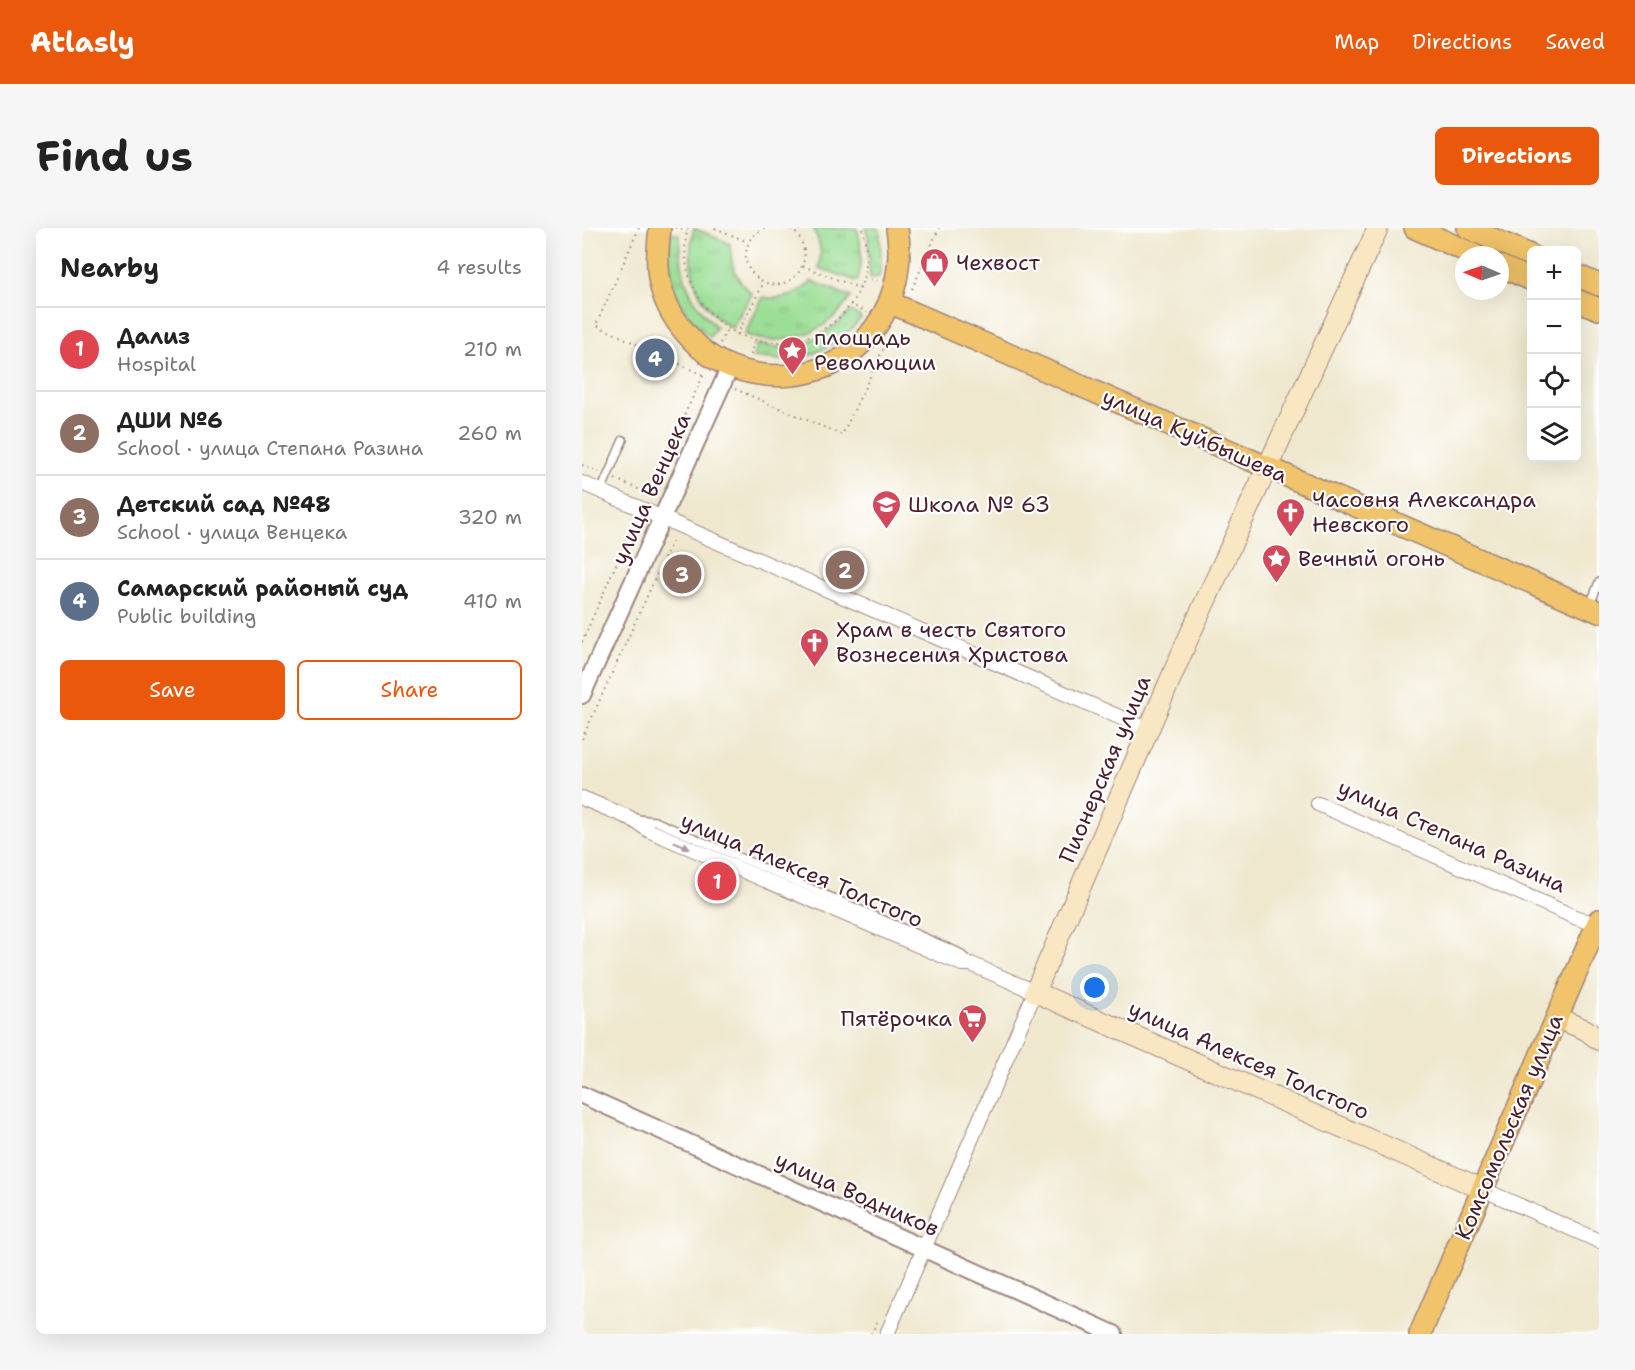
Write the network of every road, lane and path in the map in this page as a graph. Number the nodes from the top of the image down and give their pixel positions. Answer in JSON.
{"nodes":[{"id":1,"x":639,"y":228,"type":"edge"},
{"id":2,"x":660,"y":228,"type":"edge"},
{"id":3,"x":675,"y":228,"type":"edge"},
{"id":4,"x":715,"y":228,"type":"edge"},
{"id":5,"x":765,"y":228,"type":"edge"},
{"id":6,"x":791,"y":228,"type":"edge"},
{"id":7,"x":862,"y":228,"type":"edge"},
{"id":8,"x":897,"y":228,"type":"edge"},
{"id":9,"x":939,"y":228,"type":"edge"},
{"id":10,"x":1378,"y":228,"type":"edge"},
{"id":11,"x":1415,"y":228,"type":"edge"},
{"id":12,"x":1468,"y":228,"type":"edge"},
{"id":13,"x":688,"y":230,"type":"edge"},
{"id":14,"x":748,"y":242,"type":"junction"},
{"id":15,"x":1455,"y":246,"type":"edge"},
{"id":16,"x":1527,"y":253,"type":"edge"},
{"id":17,"x":803,"y":266,"type":"junction"},
{"id":18,"x":1509,"y":270,"type":"edge"},
{"id":19,"x":1581,"y":277,"type":"edge"},
{"id":20,"x":1527,"y":278,"type":"edge"},
{"id":21,"x":764,"y":282,"type":"junction"},
{"id":22,"x":1599,"y":285,"type":"edge"},
{"id":23,"x":861,"y":289,"type":"junction"},
{"id":24,"x":911,"y":290,"type":"dead end"},
{"id":25,"x":1581,"y":302,"type":"edge"},
{"id":26,"x":891,"y":303,"type":"junction"},
{"id":27,"x":1599,"y":309,"type":"edge"},
{"id":28,"x":728,"y":329,"type":"junction"},
{"id":29,"x":737,"y":335,"type":"junction"},
{"id":30,"x":890,"y":335,"type":"dead end"},
{"id":31,"x":715,"y":366,"type":"junction"},
{"id":32,"x":735,"y":389,"type":"dead end"},
{"id":33,"x":623,"y":440,"type":"dead end"},
{"id":34,"x":582,"y":465,"type":"edge"},
{"id":35,"x":1266,"y":467,"type":"junction"},
{"id":36,"x":608,"y":476,"type":"junction"},
{"id":37,"x":582,"y":483,"type":"edge"},
{"id":38,"x":601,"y":491,"type":"junction"},
{"id":39,"x":646,"y":492,"type":"junction"},
{"id":40,"x":641,"y":508,"type":"junction"},
{"id":41,"x":666,"y":510,"type":"junction"},
{"id":42,"x":680,"y":525,"type":"junction"},
{"id":43,"x":1599,"y":582,"type":"edge"},
{"id":44,"x":1594,"y":610,"type":"edge"},
{"id":45,"x":582,"y":642,"type":"edge"},
{"id":46,"x":582,"y":695,"type":"edge"},
{"id":47,"x":1149,"y":730,"type":"junction"},
{"id":48,"x":582,"y":739,"type":"edge"},
{"id":49,"x":582,"y":798,"type":"edge"},
{"id":50,"x":1318,"y":804,"type":"dead end"},
{"id":51,"x":1598,"y":923,"type":"edge"},
{"id":52,"x":1035,"y":992,"type":"junction"},
{"id":53,"x":1557,"y":1018,"type":"junction"},
{"id":54,"x":1599,"y":1040,"type":"edge"},
{"id":55,"x":582,"y":1095,"type":"edge"},
{"id":56,"x":1482,"y":1189,"type":"junction"},
{"id":57,"x":1599,"y":1241,"type":"edge"},
{"id":58,"x":924,"y":1249,"type":"junction"},
{"id":59,"x":887,"y":1334,"type":"edge"},
{"id":60,"x":1114,"y":1334,"type":"edge"},
{"id":61,"x":1420,"y":1334,"type":"edge"}],
"edges":[{"from":1,"to":31,"type":"path"},
{"from":2,"to":31,"type":"main road"},
{"from":3,"to":13,"type":"path"},
{"from":4,"to":14,"type":"path"},
{"from":5,"to":14,"type":"path"},
{"from":6,"to":17,"type":"path"},
{"from":7,"to":23,"type":"path"},
{"from":8,"to":26,"type":"main road"},
{"from":9,"to":24,"type":"path"},
{"from":10,"to":35,"type":"main road","name":"Пионерская улица"},
{"from":11,"to":15,"type":"main road"},
{"from":12,"to":16,"type":"main road"},
{"from":13,"to":28,"type":"path"},
{"from":14,"to":21,"type":"path"},
{"from":17,"to":21,"type":"path"},
{"from":17,"to":23,"type":"path"},
{"from":18,"to":20,"type":"main road"},
{"from":19,"to":22,"type":"main road"},
{"from":21,"to":29,"type":"path"},
{"from":23,"to":29,"type":"path"},
{"from":25,"to":27,"type":"main road"},
{"from":26,"to":31,"type":"main road"},
{"from":26,"to":35,"type":"main road","name":"улица Куйбышева"},
{"from":28,"to":29,"type":"path"},
{"from":28,"to":31,"type":"path"},
{"from":30,"to":32,"type":"path"},
{"from":31,"to":39,"type":"path"},
{"from":31,"to":41,"type":"street","name":"улица Венцека"},
{"from":33,"to":36,"type":"lane"},
{"from":34,"to":36,"type":"path"},
{"from":35,"to":44,"type":"main road","name":"улица Куйбышева"},
{"from":35,"to":47,"type":"main road","name":"Пионерская улица"},
{"from":36,"to":38,"type":"lane"},
{"from":36,"to":39,"type":"path"},
{"from":37,"to":38,"type":"street"},
{"from":38,"to":40,"type":"street"},
{"from":39,"to":40,"type":"path"},
{"from":39,"to":41,"type":"path"},
{"from":40,"to":41,"type":"street"},
{"from":40,"to":45,"type":"path"},
{"from":41,"to":42,"type":"street"},
{"from":41,"to":46,"type":"street","name":"улица Венцека"},
{"from":42,"to":47,"type":"street"},
{"from":42,"to":48,"type":"path"},
{"from":43,"to":44,"type":"lane"},
{"from":47,"to":52,"type":"main road","name":"Пионерская улица"},
{"from":49,"to":52,"type":"street","name":"улица Алексея Толстого"},
{"from":50,"to":51,"type":"street","name":"улица Степана Разина"},
{"from":51,"to":53,"type":"main road","name":"Комсомольская улица"},
{"from":52,"to":56,"type":"main road","name":"улица Алексея Толстого"},
{"from":52,"to":58,"type":"street","name":"Пионерская улица"},
{"from":53,"to":54,"type":"main road"},
{"from":53,"to":56,"type":"main road","name":"Комсомольская улица"},
{"from":55,"to":58,"type":"street","name":"улица Водников"},
{"from":56,"to":57,"type":"street","name":"улица Алексея Толстого"},
{"from":56,"to":61,"type":"main road","name":"Комсомольская улица"},
{"from":58,"to":59,"type":"street","name":"Пионерская улица"},
{"from":58,"to":60,"type":"street","name":"улица Водников"}]}
